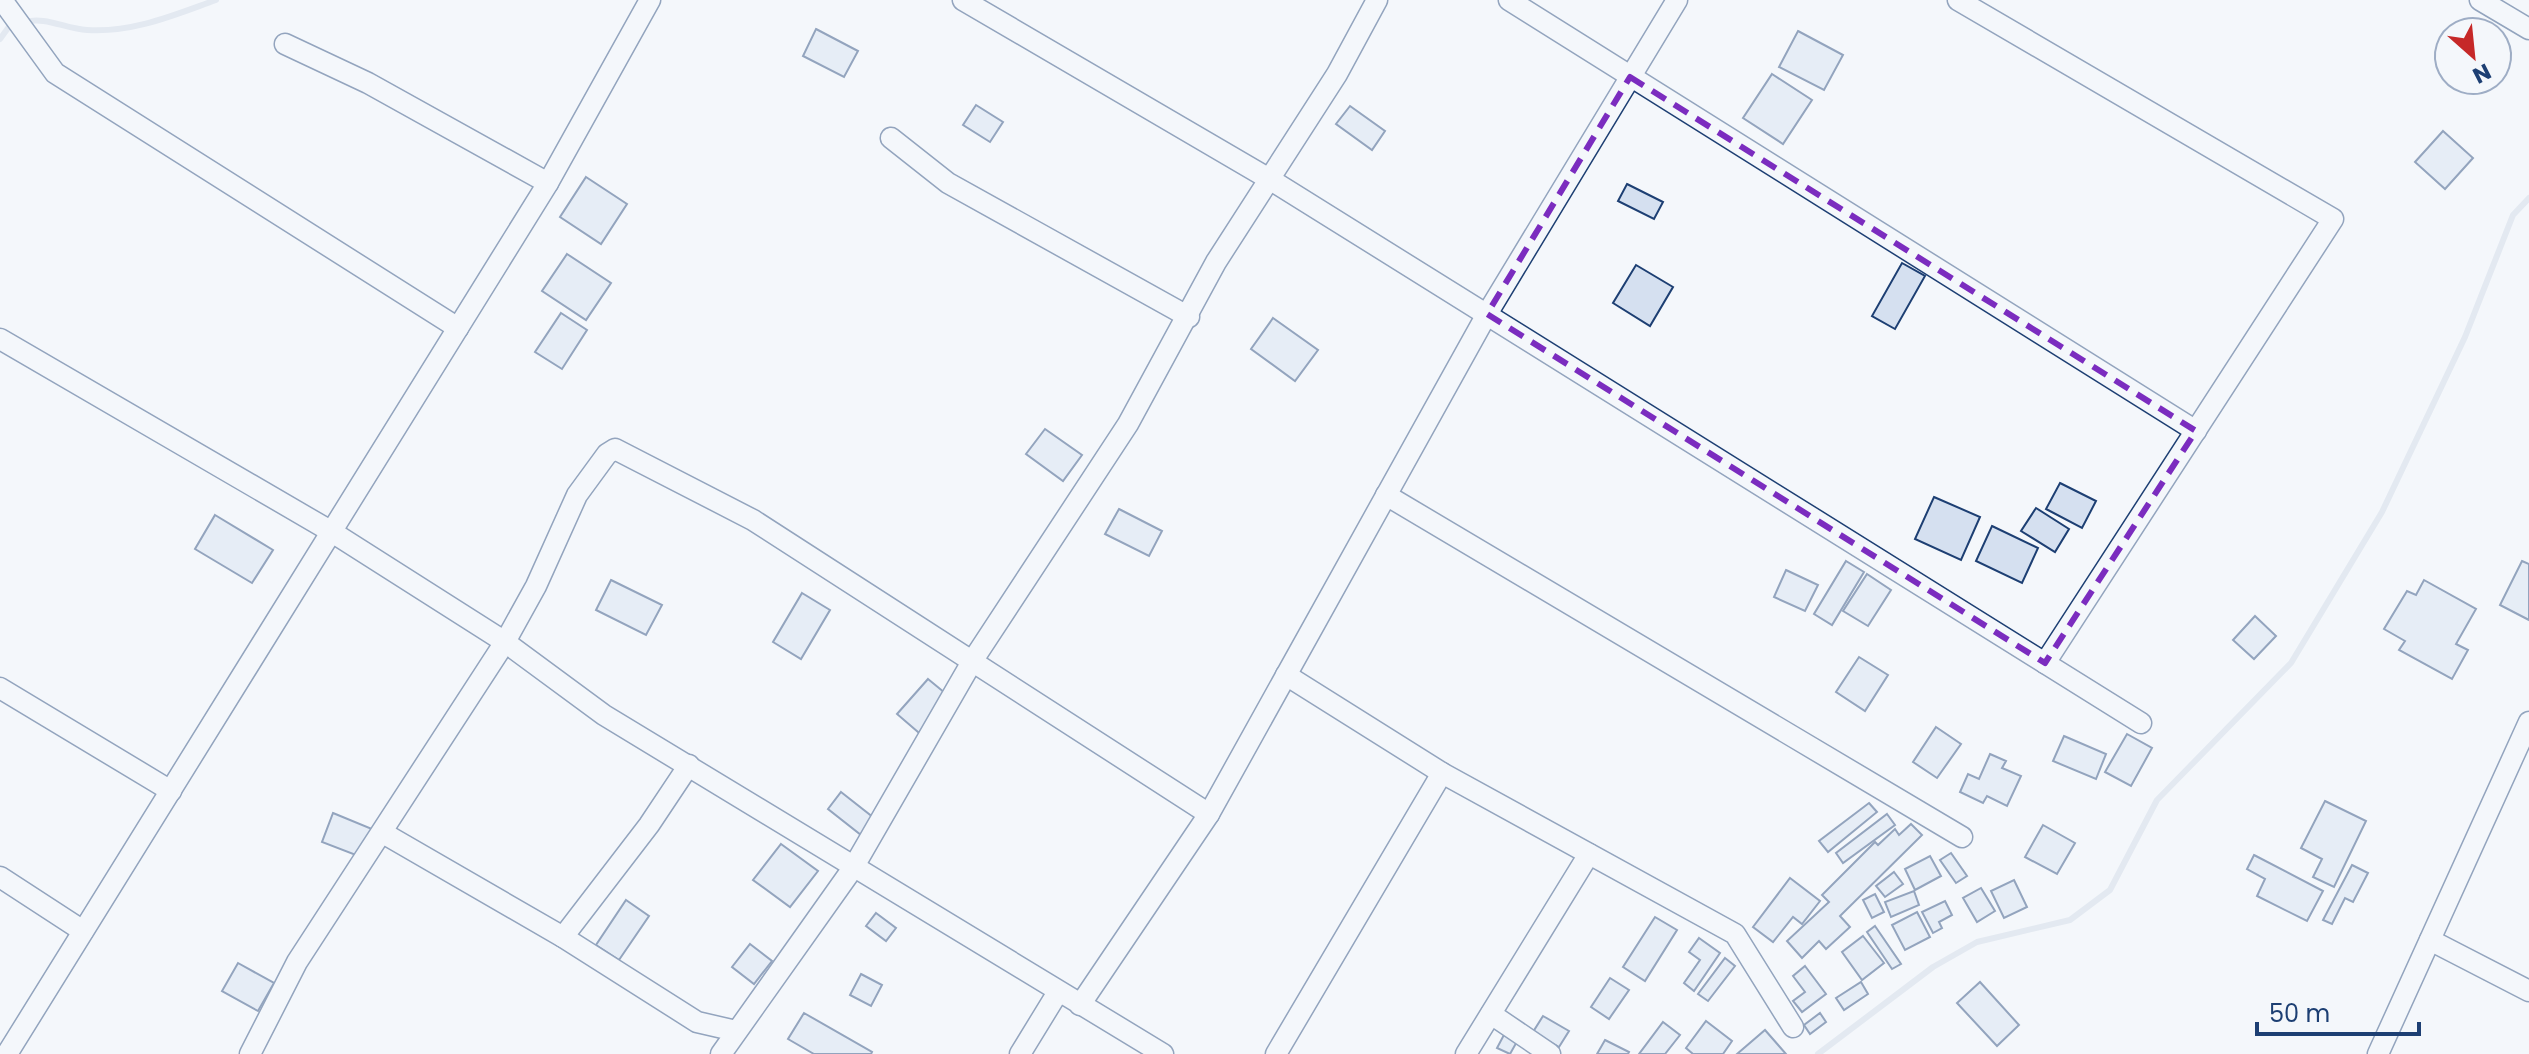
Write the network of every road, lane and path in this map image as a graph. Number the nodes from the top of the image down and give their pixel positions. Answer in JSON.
{"nodes":[{"id":1,"x":2,"y":0,"type":"edge"},
{"id":2,"x":650,"y":0,"type":"edge"},
{"id":3,"x":963,"y":0,"type":"edge"},
{"id":4,"x":1377,"y":0,"type":"edge"},
{"id":5,"x":1509,"y":0,"type":"edge"},
{"id":6,"x":1677,"y":0,"type":"edge"},
{"id":7,"x":1958,"y":0,"type":"edge"},
{"id":8,"x":2480,"y":0,"type":"edge"},
{"id":9,"x":2529,"y":29,"type":"edge"},
{"id":10,"x":285,"y":44,"type":"dead end"},
{"id":11,"x":1630,"y":77,"type":"junction"},
{"id":12,"x":891,"y":138,"type":"dead end"},
{"id":13,"x":1271,"y":180,"type":"junction"},
{"id":14,"x":548,"y":183,"type":"junction"},
{"id":15,"x":1487,"y":314,"type":"junction"},
{"id":16,"x":1189,"y":317,"type":"junction"},
{"id":17,"x":458,"y":328,"type":"junction"},
{"id":18,"x":0,"y":339,"type":"edge"},
{"id":19,"x":2196,"y":431,"type":"junction"},
{"id":20,"x":1386,"y":495,"type":"junction"},
{"id":21,"x":332,"y":532,"type":"junction"},
{"id":22,"x":505,"y":642,"type":"junction"},
{"id":23,"x":973,"y":660,"type":"junction"},
{"id":24,"x":2045,"y":663,"type":"junction"},
{"id":25,"x":1286,"y":675,"type":"junction"},
{"id":26,"x":0,"y":688,"type":"edge"},
{"id":27,"x":2529,"y":722,"type":"edge"},
{"id":28,"x":2141,"y":723,"type":"dead end"},
{"id":29,"x":689,"y":765,"type":"junction"},
{"id":30,"x":1442,"y":773,"type":"junction"},
{"id":31,"x":171,"y":791,"type":"junction"},
{"id":32,"x":1209,"y":814,"type":"junction"},
{"id":33,"x":383,"y":833,"type":"junction"},
{"id":34,"x":1962,"y":837,"type":"dead end"},
{"id":35,"x":1589,"y":854,"type":"junction"},
{"id":36,"x":853,"y":868,"type":"junction"},
{"id":37,"x":0,"y":877,"type":"edge"},
{"id":38,"x":83,"y":931,"type":"junction"},
{"id":39,"x":563,"y":937,"type":"junction"},
{"id":40,"x":2430,"y":940,"type":"junction"},
{"id":41,"x":2529,"y":991,"type":"edge"},
{"id":42,"x":1058,"y":992,"type":"junction"},
{"id":43,"x":1080,"y":1005,"type":"junction"},
{"id":44,"x":1491,"y":1014,"type":"junction"},
{"id":45,"x":1793,"y":1027,"type":"dead end"},
{"id":46,"x":736,"y":1031,"type":"junction"},
{"id":47,"x":7,"y":1054,"type":"edge"},
{"id":48,"x":250,"y":1054,"type":"edge"},
{"id":49,"x":721,"y":1054,"type":"edge"},
{"id":50,"x":1020,"y":1054,"type":"edge"},
{"id":51,"x":1163,"y":1054,"type":"edge"},
{"id":52,"x":1276,"y":1054,"type":"edge"},
{"id":53,"x":1466,"y":1054,"type":"edge"},
{"id":54,"x":1550,"y":1054,"type":"edge"},
{"id":55,"x":2378,"y":1054,"type":"edge"}],
"edges":[{"from":1,"to":17,"type":"street"},
{"from":2,"to":14,"type":"street"},
{"from":3,"to":13,"type":"street"},
{"from":4,"to":13,"type":"street"},
{"from":5,"to":11,"type":"street"},
{"from":6,"to":11,"type":"street"},
{"from":7,"to":19,"type":"street"},
{"from":8,"to":9,"type":"street"},
{"from":10,"to":14,"type":"street"},
{"from":11,"to":15,"type":"street"},
{"from":11,"to":19,"type":"street"},
{"from":12,"to":16,"type":"street"},
{"from":13,"to":15,"type":"street"},
{"from":13,"to":16,"type":"street"},
{"from":14,"to":17,"type":"street"},
{"from":15,"to":20,"type":"street"},
{"from":15,"to":24,"type":"street"},
{"from":16,"to":23,"type":"street"},
{"from":17,"to":21,"type":"street"},
{"from":18,"to":21,"type":"street"},
{"from":19,"to":24,"type":"street"},
{"from":20,"to":25,"type":"street"},
{"from":20,"to":34,"type":"street"},
{"from":21,"to":22,"type":"street"},
{"from":21,"to":31,"type":"street"},
{"from":22,"to":23,"type":"street"},
{"from":22,"to":29,"type":"street"},
{"from":22,"to":33,"type":"street"},
{"from":23,"to":32,"type":"street"},
{"from":23,"to":36,"type":"street"},
{"from":24,"to":28,"type":"street"},
{"from":25,"to":30,"type":"street"},
{"from":25,"to":32,"type":"street"},
{"from":26,"to":31,"type":"street"},
{"from":27,"to":40,"type":"street"},
{"from":29,"to":36,"type":"street"},
{"from":29,"to":39,"type":"street"},
{"from":30,"to":35,"type":"street"},
{"from":30,"to":52,"type":"street"},
{"from":31,"to":38,"type":"street"},
{"from":32,"to":43,"type":"street"},
{"from":33,"to":39,"type":"street"},
{"from":33,"to":48,"type":"street"},
{"from":35,"to":44,"type":"street"},
{"from":35,"to":45,"type":"street"},
{"from":36,"to":42,"type":"street"},
{"from":36,"to":46,"type":"street"},
{"from":37,"to":38,"type":"street"},
{"from":38,"to":47,"type":"street"},
{"from":39,"to":46,"type":"street"},
{"from":40,"to":41,"type":"street"},
{"from":40,"to":55,"type":"street"},
{"from":42,"to":43,"type":"street"},
{"from":42,"to":50,"type":"street"},
{"from":43,"to":51,"type":"street"},
{"from":44,"to":53,"type":"street"},
{"from":44,"to":54,"type":"street"},
{"from":46,"to":49,"type":"street"}]}
